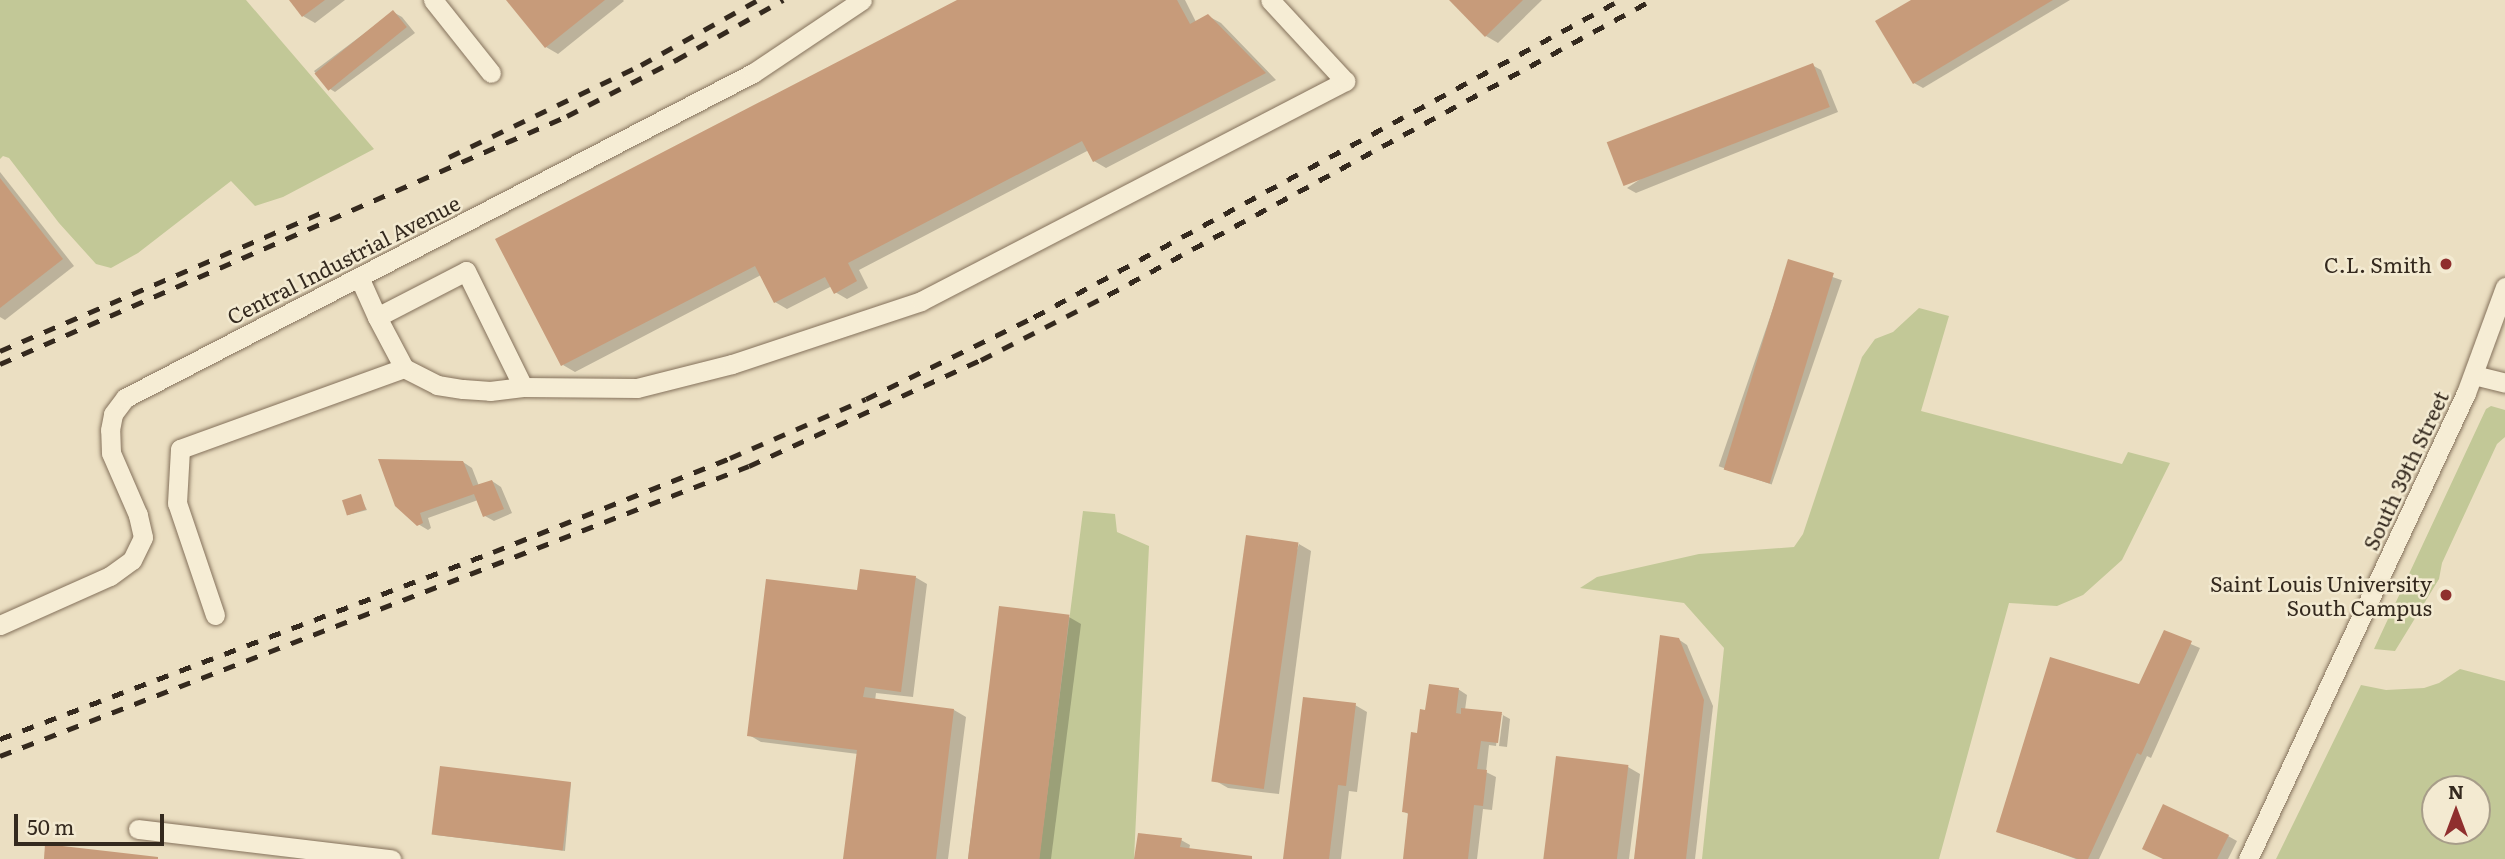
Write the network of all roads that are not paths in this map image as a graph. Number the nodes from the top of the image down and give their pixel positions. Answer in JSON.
{"nodes":[{"id":1,"x":433,"y":0,"type":"edge"},
{"id":2,"x":862,"y":0,"type":"edge"},
{"id":3,"x":1270,"y":0,"type":"edge"},
{"id":4,"x":491,"y":73,"type":"dead end"},
{"id":5,"x":359,"y":277,"type":"junction"},
{"id":6,"x":2505,"y":287,"type":"edge"},
{"id":7,"x":377,"y":317,"type":"junction"},
{"id":8,"x":404,"y":368,"type":"junction"},
{"id":9,"x":2474,"y":375,"type":"junction"},
{"id":10,"x":2505,"y":383,"type":"edge"},
{"id":11,"x":523,"y":387,"type":"junction"},
{"id":12,"x":215,"y":615,"type":"dead end"},
{"id":13,"x":0,"y":625,"type":"edge"},
{"id":14,"x":138,"y":828,"type":"dead end"},
{"id":15,"x":391,"y":859,"type":"edge"},
{"id":16,"x":2249,"y":859,"type":"edge"}],
"edges":[{"from":1,"to":4,"type":"street"},
{"from":2,"to":5,"type":"street","name":"Central Industrial Avenue"},
{"from":3,"to":11,"type":"street"},
{"from":5,"to":7,"type":"street"},
{"from":5,"to":13,"type":"street","name":"Central Industrial Avenue"},
{"from":6,"to":9,"type":"street","name":"South 39th Street"},
{"from":7,"to":8,"type":"street"},
{"from":7,"to":11,"type":"street"},
{"from":8,"to":11,"type":"street"},
{"from":8,"to":12,"type":"street"},
{"from":9,"to":10,"type":"street"},
{"from":9,"to":16,"type":"street","name":"South 39th Street"},
{"from":14,"to":15,"type":"street"}]}
